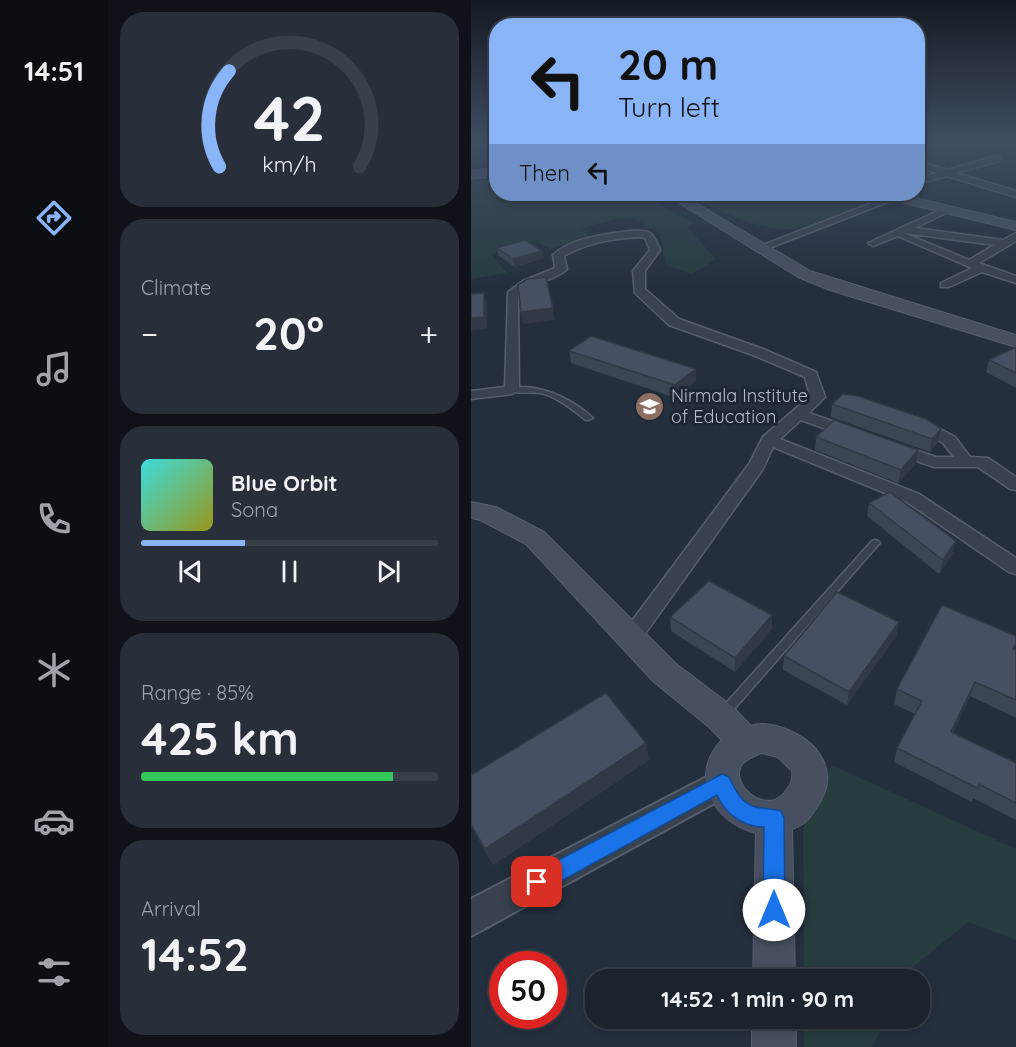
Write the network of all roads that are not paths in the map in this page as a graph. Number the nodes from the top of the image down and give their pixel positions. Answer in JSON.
{"nodes":[{"id":1,"x":996,"y":188,"type":"edge"},
{"id":2,"x":1016,"y":194,"type":"edge"},
{"id":3,"x":688,"y":201,"type":"edge"},
{"id":4,"x":876,"y":201,"type":"edge"},
{"id":5,"x":913,"y":201,"type":"edge"},
{"id":6,"x":947,"y":210,"type":"junction"},
{"id":7,"x":1016,"y":226,"type":"edge"},
{"id":8,"x":900,"y":232,"type":"junction"},
{"id":9,"x":1016,"y":236,"type":"edge"},
{"id":10,"x":873,"y":243,"type":"dead end"},
{"id":11,"x":1004,"y":243,"type":"junction"},
{"id":12,"x":760,"y":248,"type":"junction"},
{"id":13,"x":976,"y":266,"type":"junction"},
{"id":14,"x":1016,"y":280,"type":"edge"},
{"id":15,"x":945,"y":285,"type":"dead end"},
{"id":16,"x":1016,"y":341,"type":"edge"},
{"id":17,"x":512,"y":390,"type":"junction"},
{"id":18,"x":471,"y":394,"type":"edge"},
{"id":19,"x":818,"y":397,"type":"junction"},
{"id":20,"x":834,"y":398,"type":"dead end"},
{"id":21,"x":799,"y":414,"type":"junction"},
{"id":22,"x":903,"y":416,"type":"edge"},
{"id":23,"x":589,"y":418,"type":"dead end"},
{"id":24,"x":769,"y":440,"type":"junction"},
{"id":25,"x":965,"y":461,"type":"junction"},
{"id":26,"x":1016,"y":485,"type":"edge"},
{"id":27,"x":471,"y":510,"type":"edge"},
{"id":28,"x":875,"y":543,"type":"dead end"},
{"id":29,"x":1016,"y":567,"type":"edge"},
{"id":30,"x":630,"y":639,"type":"junction"},
{"id":31,"x":720,"y":717,"type":"junction"},
{"id":32,"x":745,"y":742,"type":"junction"},
{"id":33,"x":722,"y":783,"type":"junction"},
{"id":34,"x":774,"y":818,"type":"junction"},
{"id":35,"x":473,"y":913,"type":"edge"},
{"id":36,"x":774,"y":969,"type":"edge"},
{"id":37,"x":774,"y":1029,"type":"edge"},
{"id":38,"x":774,"y":1047,"type":"edge"}],
"edges":[{"from":1,"to":2,"type":"street"},
{"from":3,"to":12,"type":"main road"},
{"from":4,"to":12,"type":"street"},
{"from":5,"to":6,"type":"main road"},
{"from":6,"to":7,"type":"main road"},
{"from":6,"to":8,"type":"street"},
{"from":8,"to":10,"type":"street"},
{"from":8,"to":11,"type":"street"},
{"from":8,"to":13,"type":"street"},
{"from":9,"to":11,"type":"street"},
{"from":11,"to":13,"type":"street"},
{"from":12,"to":16,"type":"main road"},
{"from":13,"to":14,"type":"street"},
{"from":13,"to":15,"type":"street"},
{"from":17,"to":18,"type":"street"},
{"from":17,"to":19,"type":"street"},
{"from":17,"to":23,"type":"lane"},
{"from":19,"to":20,"type":"street"},
{"from":19,"to":21,"type":"street"},
{"from":21,"to":24,"type":"street"},
{"from":21,"to":25,"type":"street"},
{"from":22,"to":25,"type":"street"},
{"from":24,"to":29,"type":"street"},
{"from":24,"to":30,"type":"street"},
{"from":25,"to":26,"type":"street"},
{"from":27,"to":30,"type":"main road"},
{"from":28,"to":31,"type":"lane"},
{"from":30,"to":31,"type":"main road"},
{"from":31,"to":32,"type":"main road"},
{"from":32,"to":33,"type":"main road"},
{"from":32,"to":34,"type":"main road"},
{"from":33,"to":34,"type":"main road"},
{"from":33,"to":35,"type":"street"},
{"from":34,"to":36,"type":"main road"},
{"from":37,"to":38,"type":"main road"}]}
